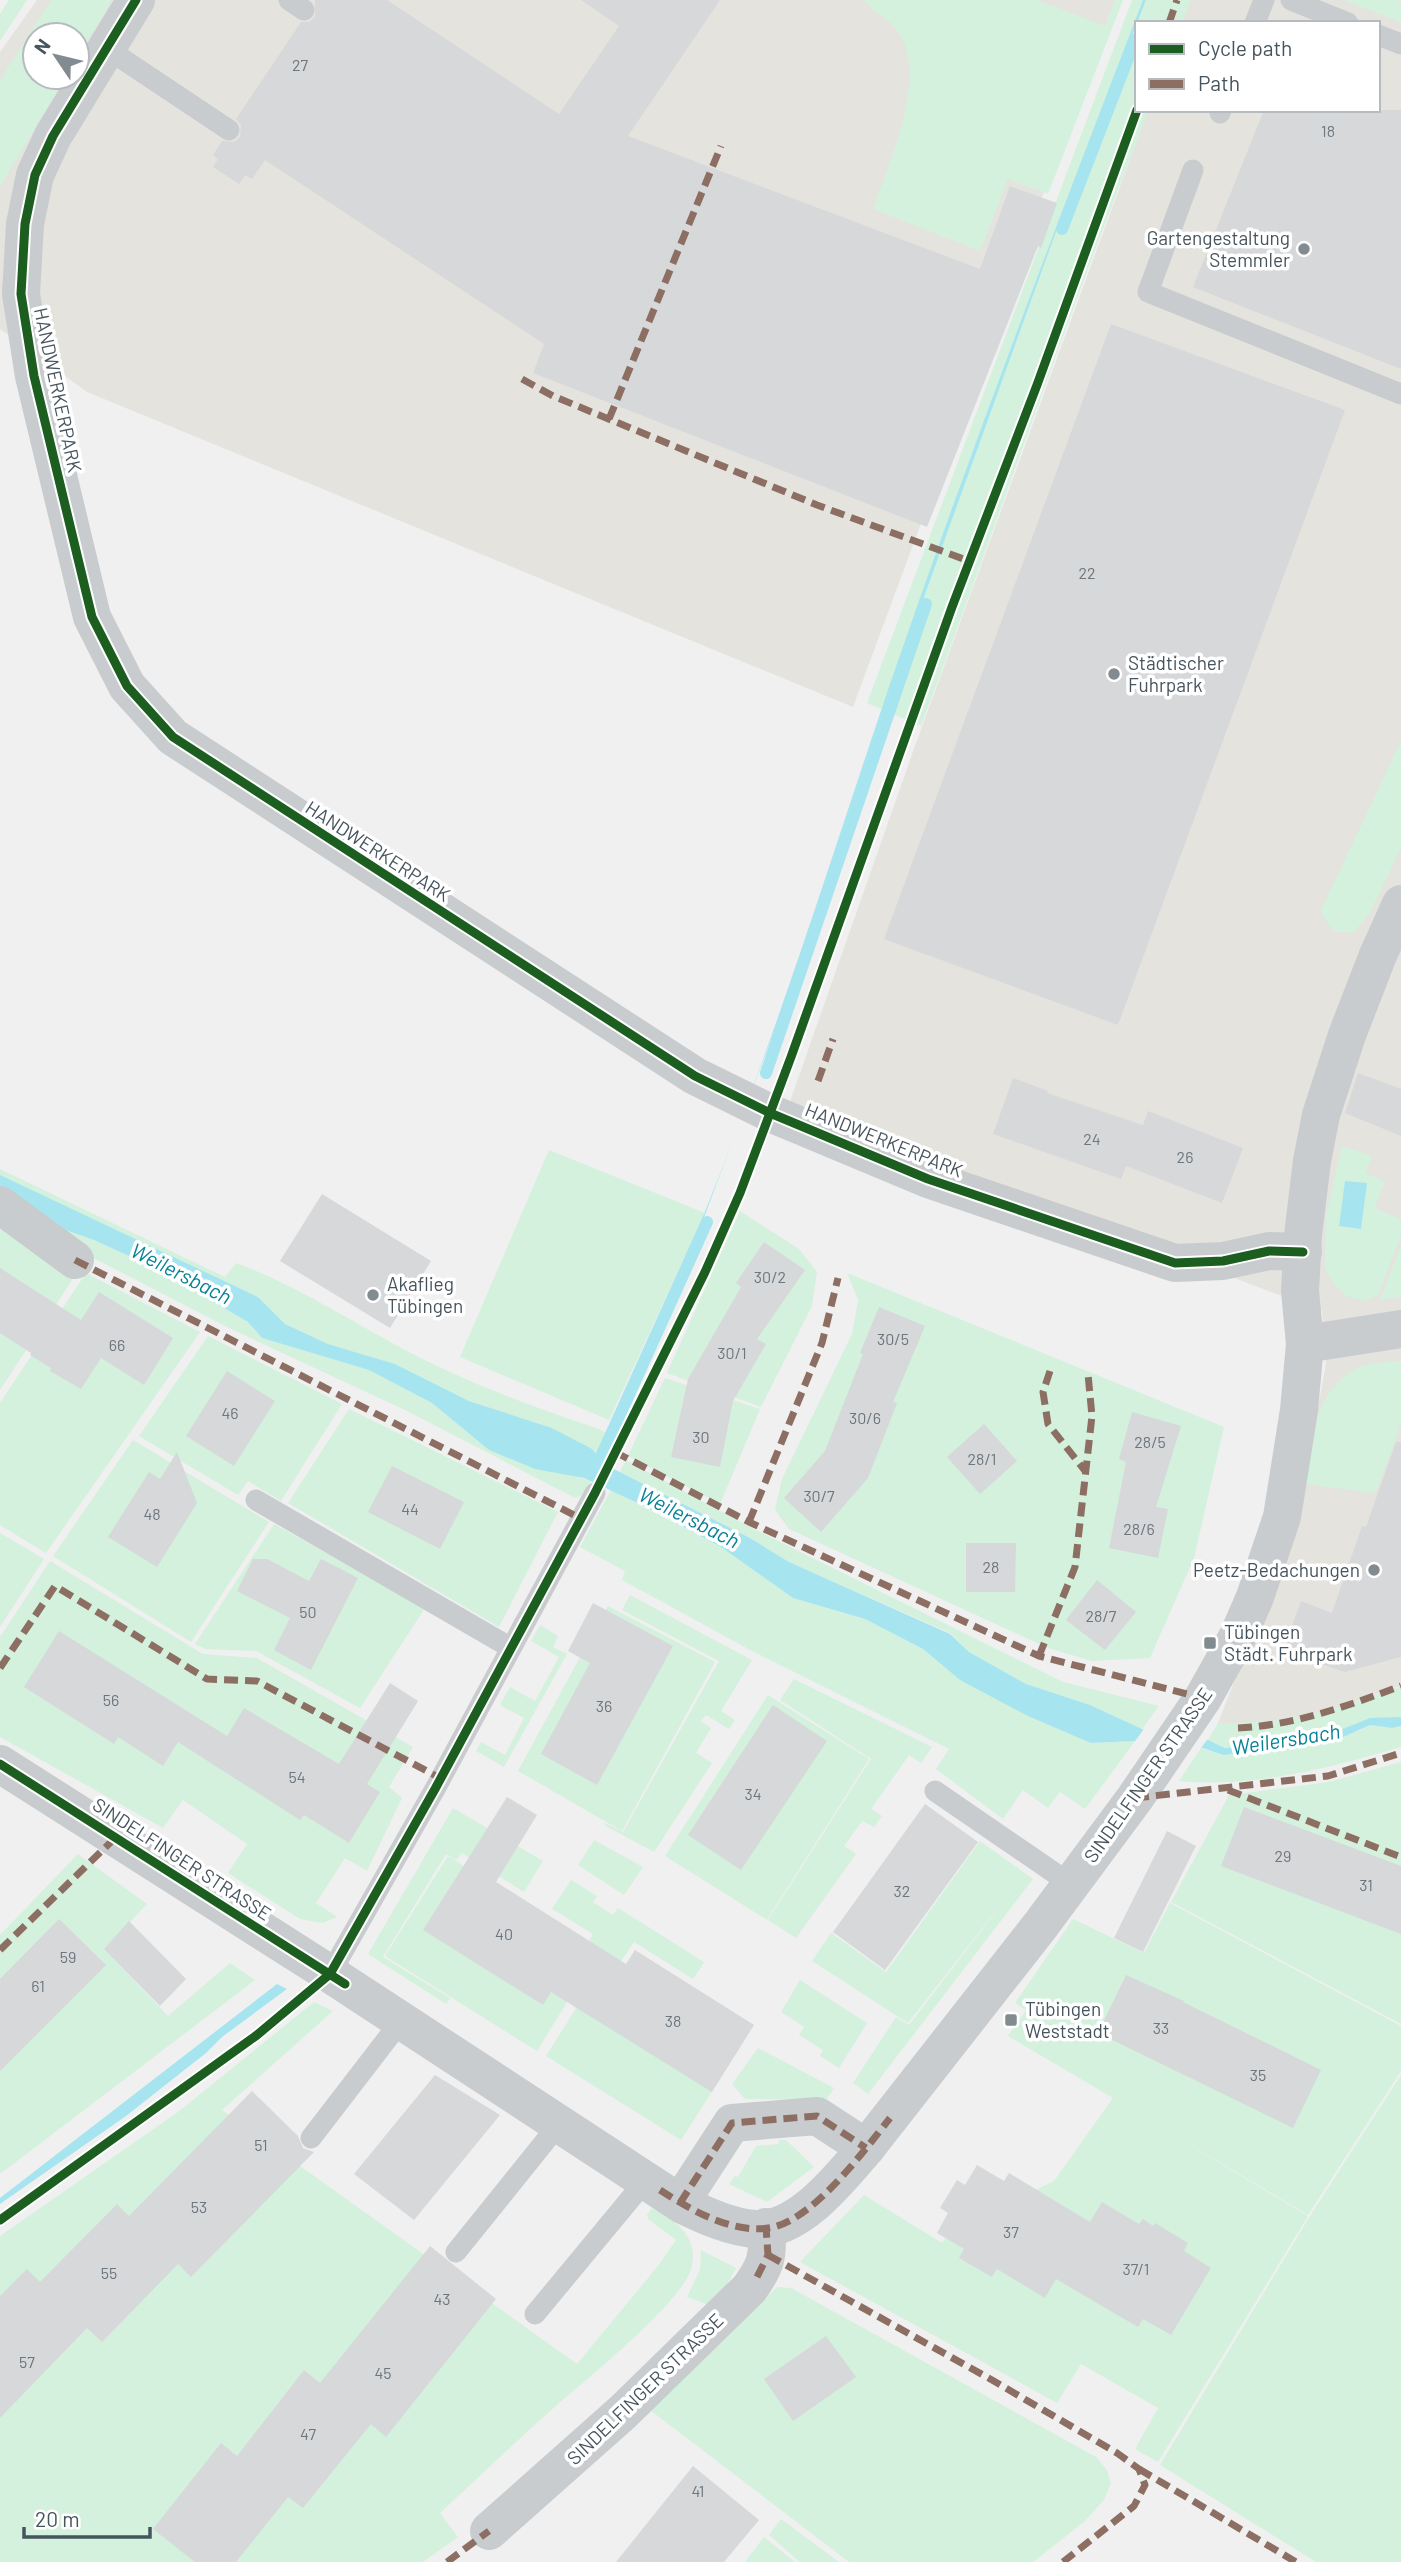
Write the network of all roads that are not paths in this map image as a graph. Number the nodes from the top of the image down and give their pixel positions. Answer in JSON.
{"nodes":[{"id":1,"x":136,"y":0,"type":"edge"},
{"id":2,"x":1264,"y":0,"type":"edge"},
{"id":3,"x":1291,"y":0,"type":"edge"},
{"id":4,"x":1256,"y":21,"type":"edge"},
{"id":5,"x":1343,"y":21,"type":"edge"},
{"id":6,"x":1380,"y":36,"type":"edge"},
{"id":7,"x":1401,"y":44,"type":"edge"},
{"id":8,"x":106,"y":48,"type":"junction"},
{"id":9,"x":229,"y":131,"type":"dead end"},
{"id":10,"x":1193,"y":170,"type":"dead end"},
{"id":11,"x":1401,"y":394,"type":"edge"},
{"id":12,"x":1401,"y":904,"type":"edge"},
{"id":13,"x":0,"y":1205,"type":"edge"},
{"id":14,"x":1303,"y":1252,"type":"junction"},
{"id":15,"x":75,"y":1260,"type":"dead end"},
{"id":16,"x":1401,"y":1329,"type":"edge"},
{"id":17,"x":1305,"y":1344,"type":"junction"},
{"id":18,"x":595,"y":1493,"type":"dead end"},
{"id":19,"x":256,"y":1500,"type":"dead end"},
{"id":20,"x":511,"y":1648,"type":"junction"},
{"id":21,"x":0,"y":1764,"type":"edge"},
{"id":22,"x":935,"y":1791,"type":"dead end"},
{"id":23,"x":1072,"y":1885,"type":"junction"},
{"id":24,"x":330,"y":1974,"type":"junction"},
{"id":25,"x":401,"y":2021,"type":"junction"},
{"id":26,"x":559,"y":2124,"type":"junction"},
{"id":27,"x":310,"y":2137,"type":"dead end"},
{"id":28,"x":866,"y":2148,"type":"junction"},
{"id":29,"x":646,"y":2180,"type":"junction"},
{"id":30,"x":680,"y":2203,"type":"junction"},
{"id":31,"x":766,"y":2227,"type":"junction"},
{"id":32,"x":456,"y":2252,"type":"dead end"},
{"id":33,"x":535,"y":2314,"type":"dead end"},
{"id":34,"x":489,"y":2531,"type":"dead end"}],
"edges":[{"from":1,"to":8,"type":"street","name":"HANDWERKERPARK"},
{"from":2,"to":4,"type":"lane"},
{"from":3,"to":5,"type":"lane"},
{"from":6,"to":7,"type":"lane"},
{"from":8,"to":9,"type":"lane"},
{"from":8,"to":14,"type":"street","name":"HANDWERKERPARK"},
{"from":10,"to":11,"type":"lane"},
{"from":12,"to":14,"type":"street","name":"SINDELFINGER STRASSE"},
{"from":13,"to":15,"type":"street"},
{"from":14,"to":17,"type":"street","name":"SINDELFINGER STRASSE"},
{"from":16,"to":17,"type":"street"},
{"from":17,"to":23,"type":"street","name":"SINDELFINGER STRASSE"},
{"from":18,"to":20,"type":"lane"},
{"from":19,"to":20,"type":"lane"},
{"from":20,"to":24,"type":"lane"},
{"from":21,"to":24,"type":"street","name":"SINDELFINGER STRASSE"},
{"from":22,"to":23,"type":"lane"},
{"from":23,"to":28,"type":"street","name":"SINDELFINGER STRASSE"},
{"from":24,"to":25,"type":"street","name":"SINDELFINGER STRASSE"},
{"from":25,"to":26,"type":"street","name":"SINDELFINGER STRASSE"},
{"from":25,"to":27,"type":"lane"},
{"from":26,"to":29,"type":"street","name":"SINDELFINGER STRASSE"},
{"from":26,"to":32,"type":"lane"},
{"from":28,"to":30,"type":"street"},
{"from":28,"to":31,"type":"street","name":"SINDELFINGER STRASSE"},
{"from":29,"to":30,"type":"street","name":"SINDELFINGER STRASSE"},
{"from":29,"to":33,"type":"lane"},
{"from":30,"to":31,"type":"street","name":"SINDELFINGER STRASSE"},
{"from":31,"to":34,"type":"street","name":"SINDELFINGER STRASSE"}]}
